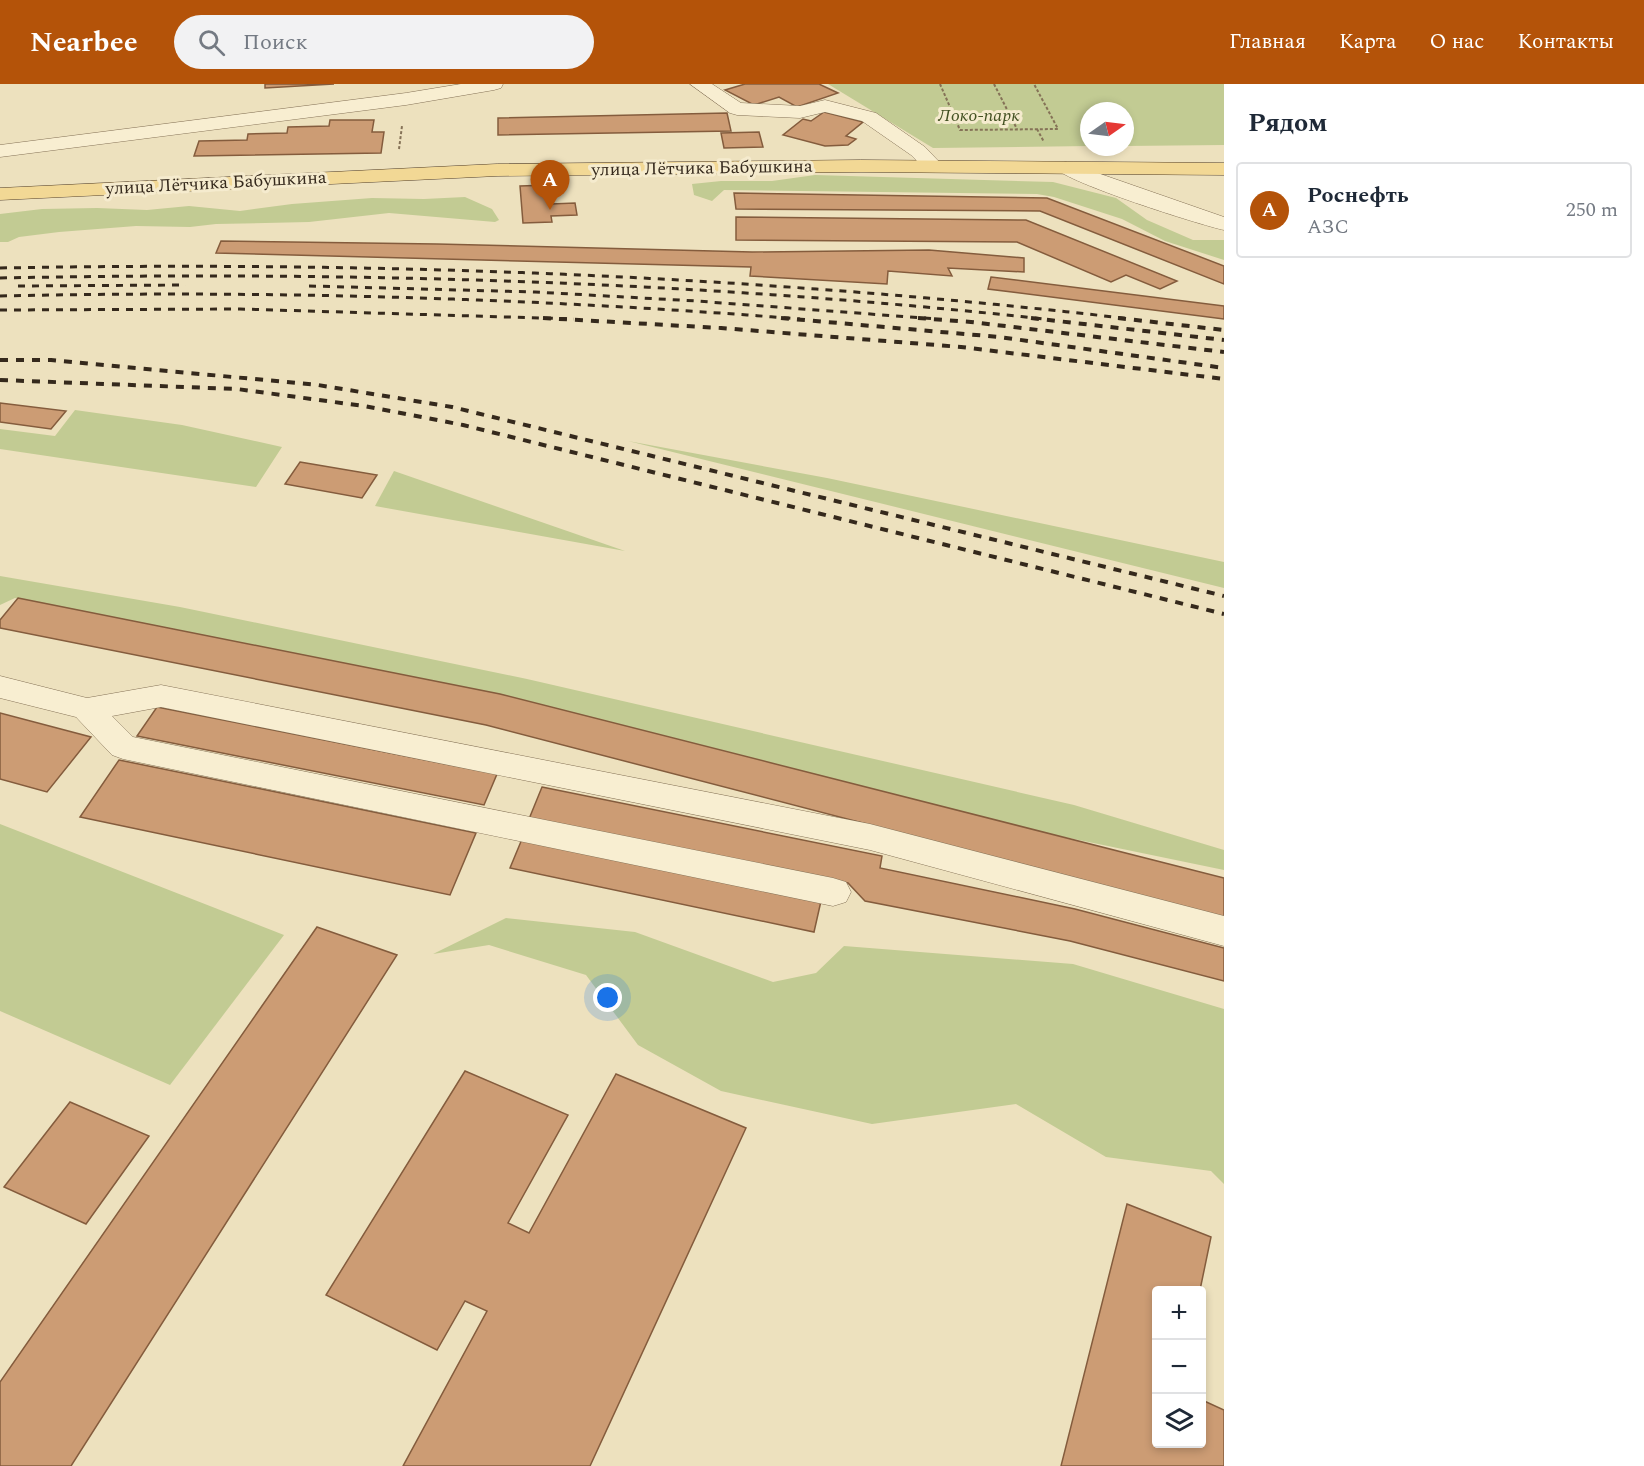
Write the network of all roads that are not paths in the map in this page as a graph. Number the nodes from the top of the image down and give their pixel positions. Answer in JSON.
{"nodes":[{"id":1,"x":494,"y":84,"type":"edge"},
{"id":2,"x":699,"y":84,"type":"edge"},
{"id":3,"x":0,"y":151,"type":"edge"},
{"id":4,"x":934,"y":166,"type":"junction"},
{"id":5,"x":1066,"y":168,"type":"junction"},
{"id":6,"x":1224,"y":169,"type":"edge"},
{"id":7,"x":0,"y":194,"type":"edge"},
{"id":8,"x":1224,"y":224,"type":"edge"},
{"id":9,"x":0,"y":687,"type":"edge"},
{"id":10,"x":87,"y":709,"type":"junction"},
{"id":11,"x":833,"y":892,"type":"dead end"},
{"id":12,"x":1224,"y":931,"type":"edge"}],
"edges":[{"from":1,"to":3,"type":"lane"},
{"from":2,"to":4,"type":"lane"},
{"from":4,"to":5,"type":"main road","name":"улица Лётчика Бабушкина"},
{"from":4,"to":7,"type":"main road","name":"улица Лётчика Бабушкина"},
{"from":5,"to":6,"type":"main road","name":"улица Лётчика Бабушкина"},
{"from":5,"to":8,"type":"lane"},
{"from":9,"to":10,"type":"lane"},
{"from":10,"to":11,"type":"lane"},
{"from":10,"to":12,"type":"lane"}]}
